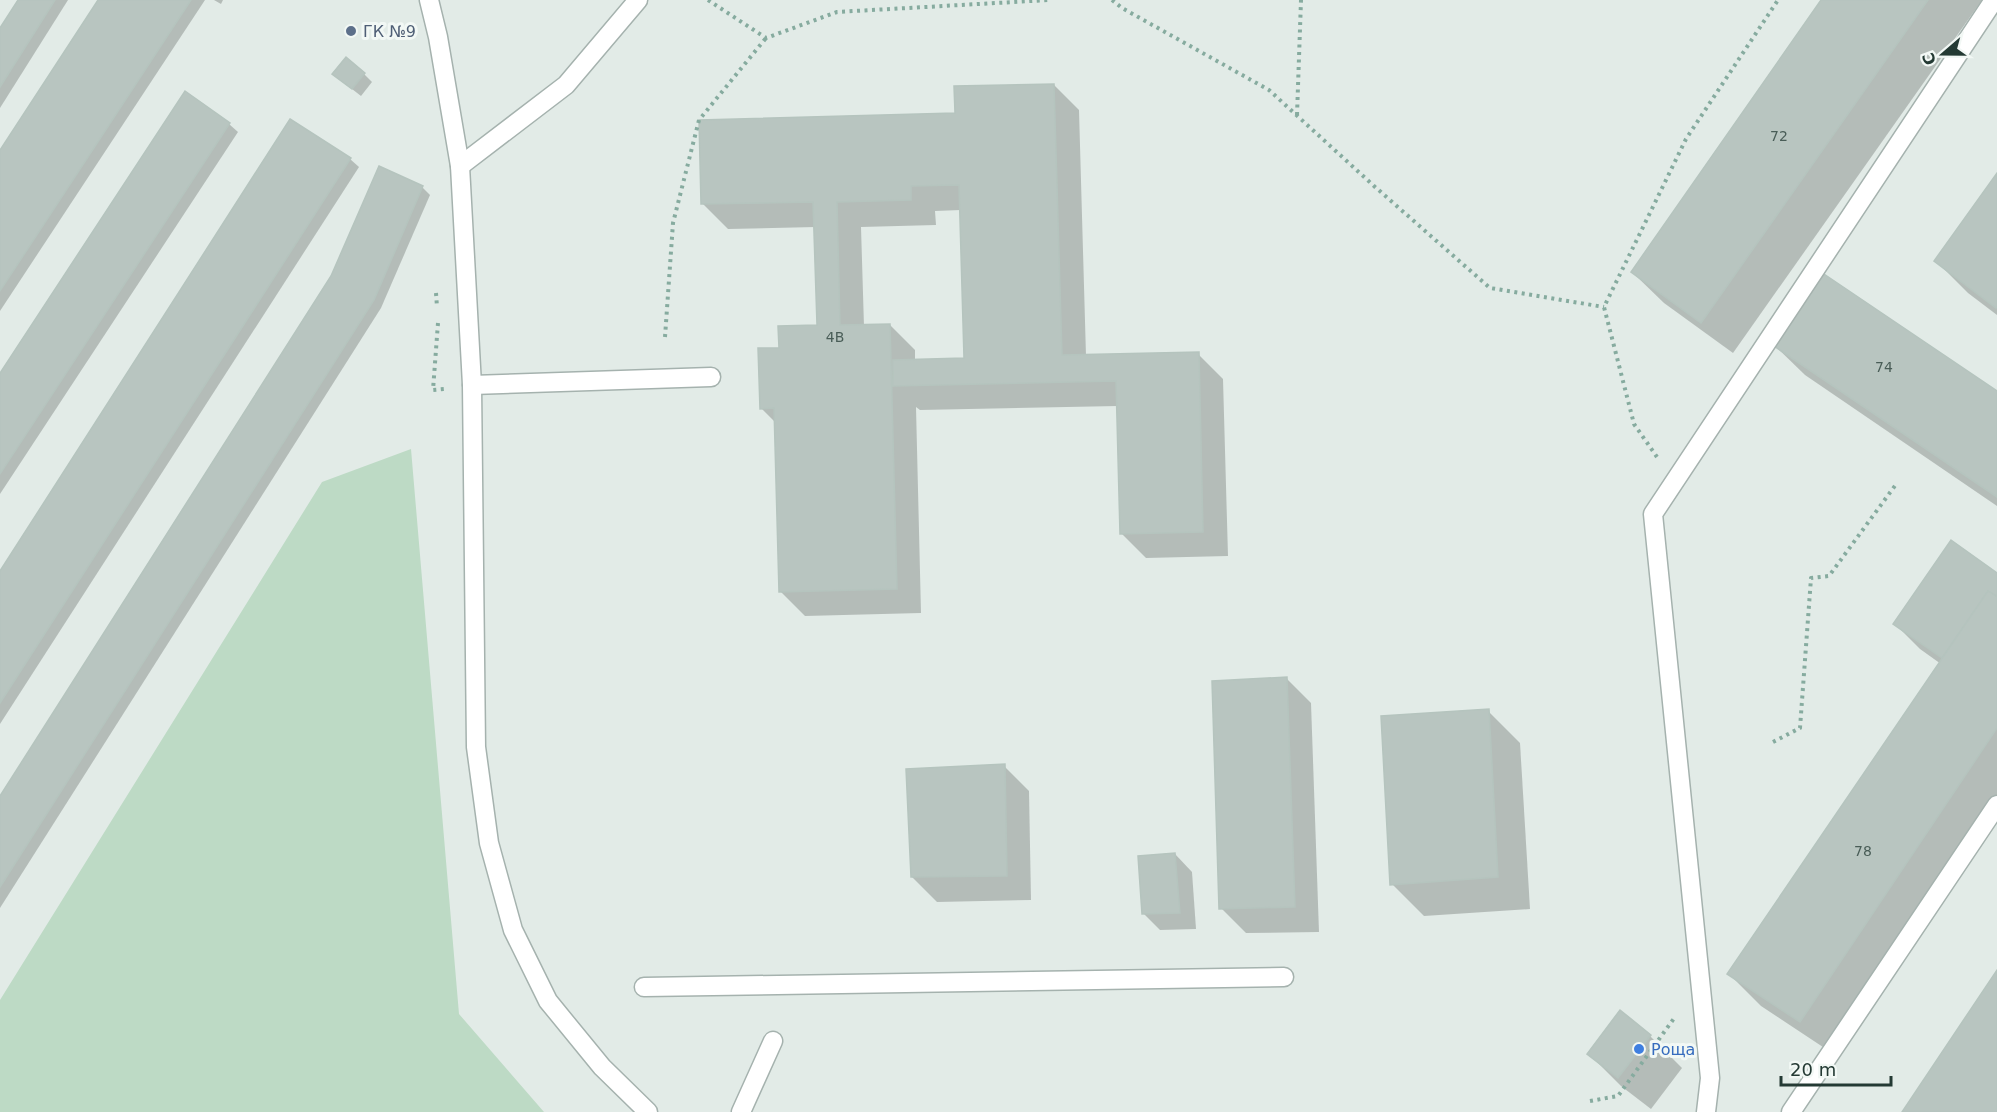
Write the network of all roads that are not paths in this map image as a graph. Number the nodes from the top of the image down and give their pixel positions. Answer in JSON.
{"nodes":[{"id":1,"x":429,"y":0,"type":"edge"},
{"id":2,"x":638,"y":0,"type":"edge"},
{"id":3,"x":1994,"y":0,"type":"edge"},
{"id":4,"x":460,"y":166,"type":"junction"},
{"id":5,"x":711,"y":377,"type":"dead end"},
{"id":6,"x":472,"y":385,"type":"junction"},
{"id":7,"x":1997,"y":805,"type":"edge"},
{"id":8,"x":1284,"y":977,"type":"dead end"},
{"id":9,"x":644,"y":987,"type":"dead end"},
{"id":10,"x":773,"y":1041,"type":"dead end"},
{"id":11,"x":648,"y":1112,"type":"edge"},
{"id":12,"x":741,"y":1112,"type":"edge"},
{"id":13,"x":1706,"y":1112,"type":"edge"},
{"id":14,"x":1791,"y":1112,"type":"edge"}],
"edges":[{"from":1,"to":4,"type":"street"},
{"from":2,"to":4,"type":"street"},
{"from":3,"to":13,"type":"street"},
{"from":4,"to":6,"type":"street"},
{"from":5,"to":6,"type":"street"},
{"from":6,"to":11,"type":"street"},
{"from":7,"to":14,"type":"street"},
{"from":8,"to":9,"type":"street"},
{"from":10,"to":12,"type":"street"}]}
